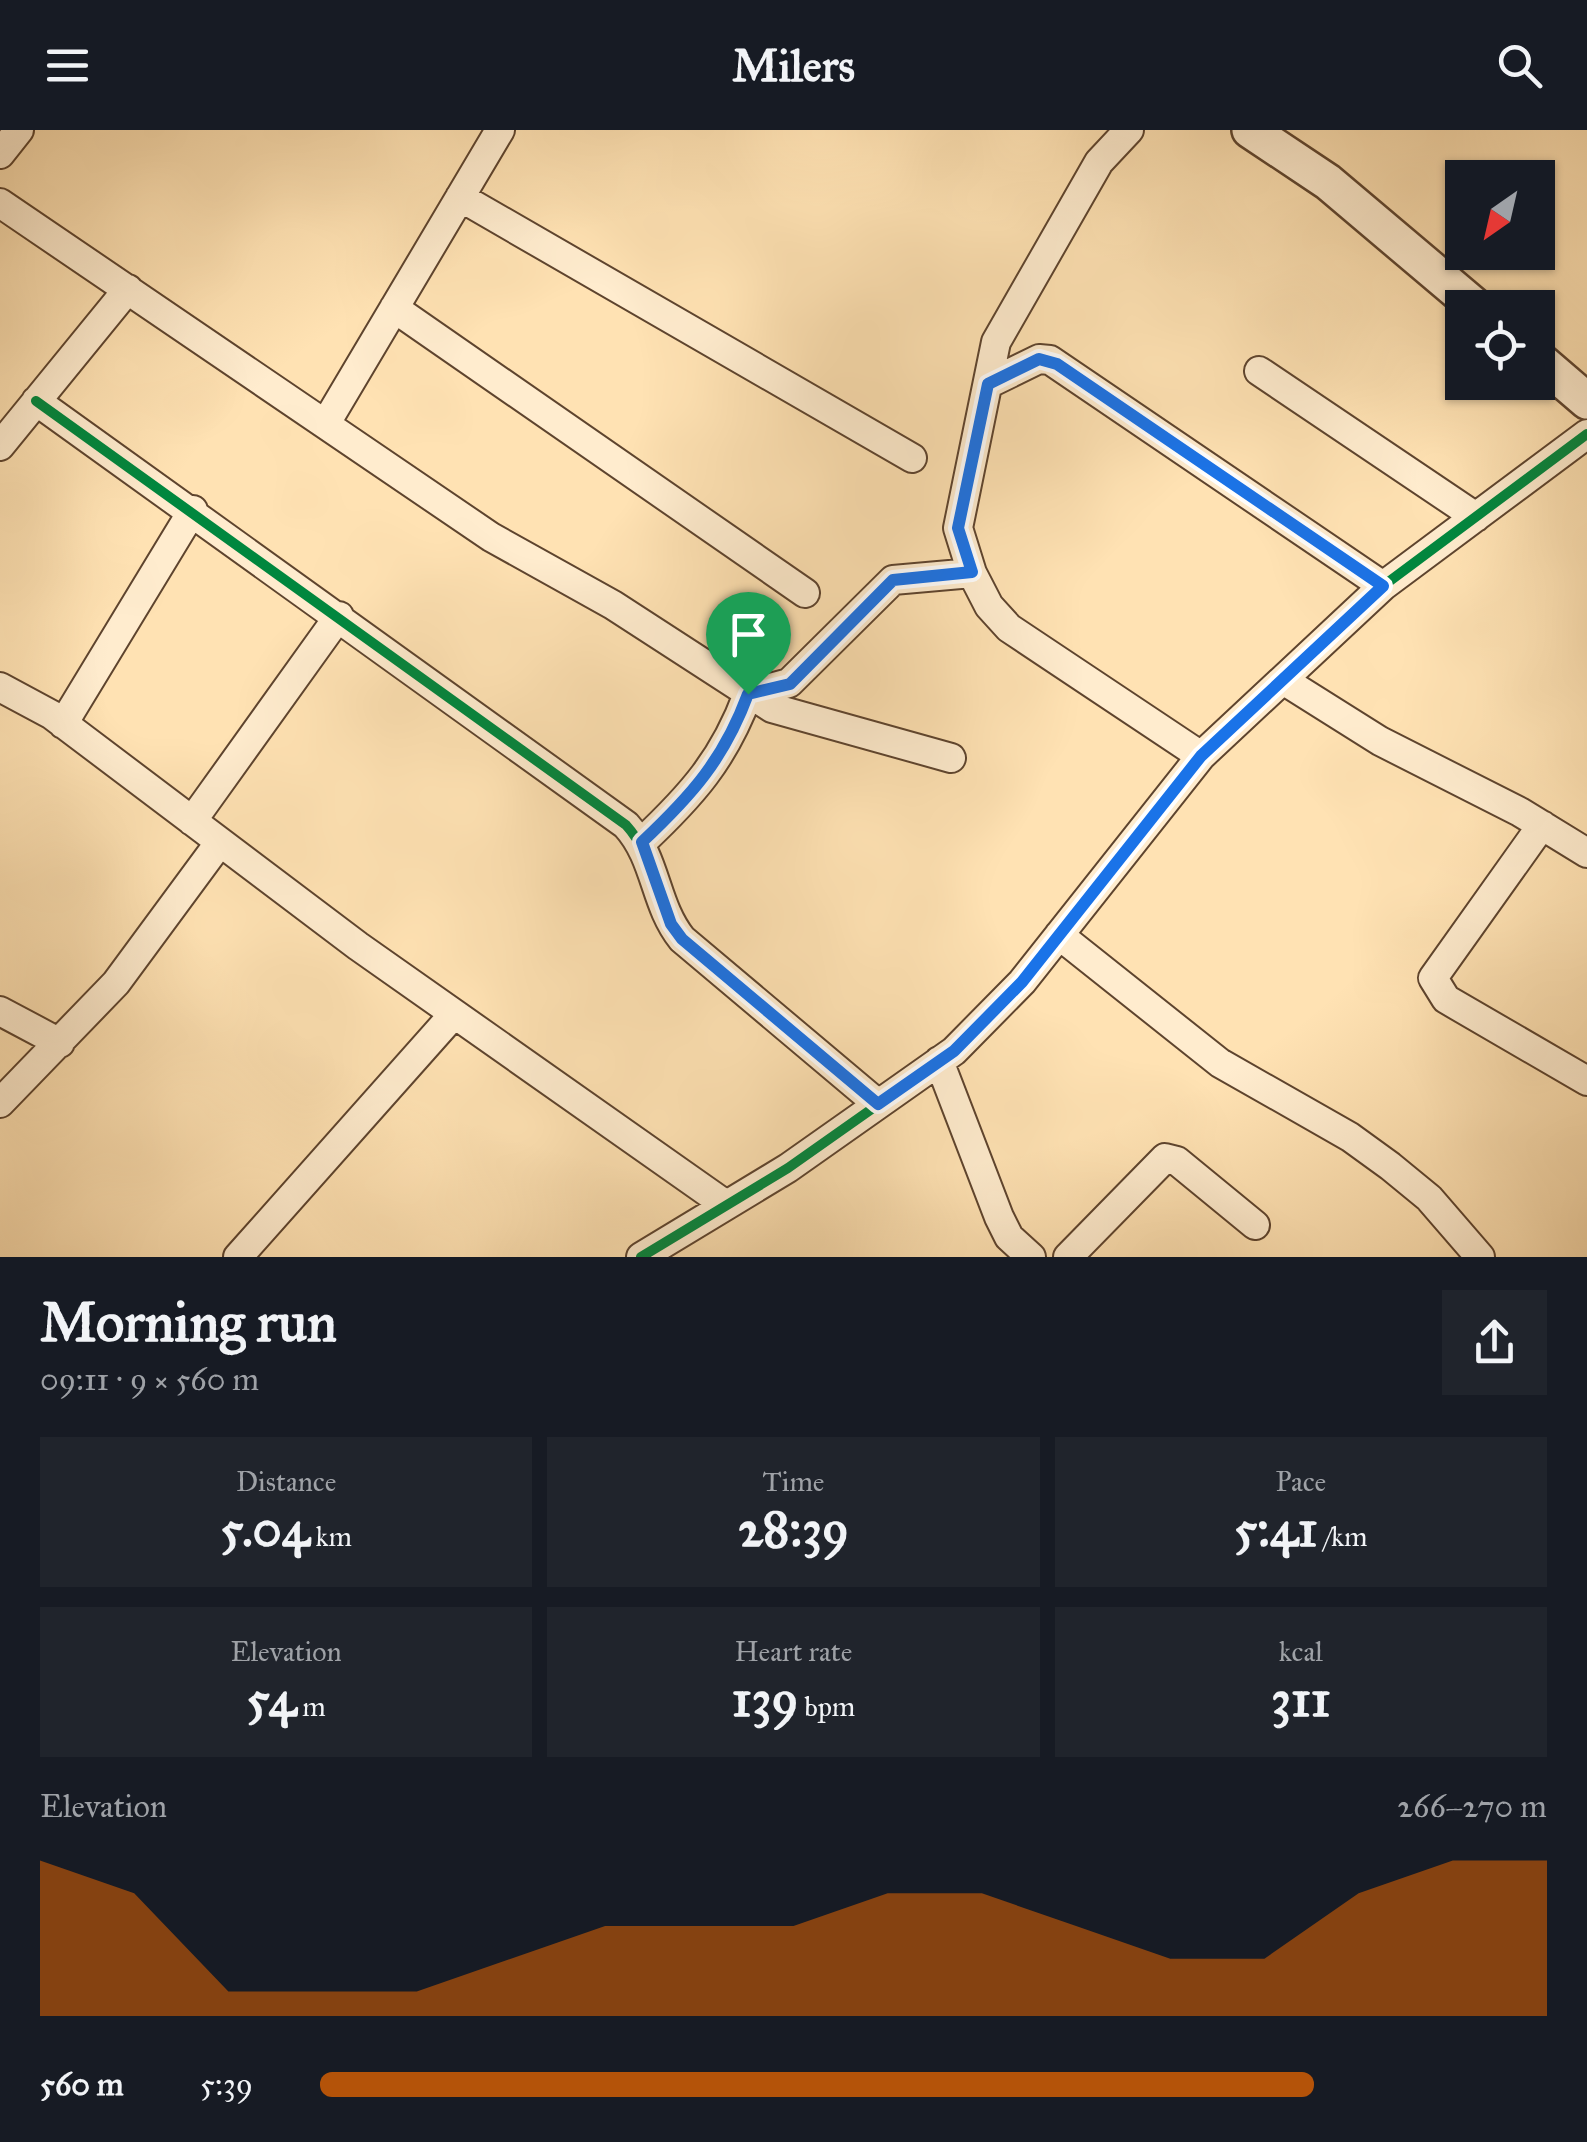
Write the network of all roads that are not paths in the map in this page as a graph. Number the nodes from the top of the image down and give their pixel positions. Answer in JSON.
{"nodes":[{"id":1,"x":19,"y":130,"type":"edge"},
{"id":2,"x":500,"y":130,"type":"edge"},
{"id":3,"x":1129,"y":130,"type":"edge"},
{"id":4,"x":1250,"y":130,"type":"edge"},
{"id":5,"x":0,"y":154,"type":"edge"},
{"id":6,"x":460,"y":196,"type":"junction"},
{"id":7,"x":4,"y":214,"type":"edge"},
{"id":8,"x":128,"y":289,"type":"junction"},
{"id":9,"x":1455,"y":290,"type":"edge"},
{"id":10,"x":394,"y":308,"type":"junction"},
{"id":11,"x":1259,"y":371,"type":"dead end"},
{"id":12,"x":1555,"y":373,"type":"edge"},
{"id":13,"x":988,"y":384,"type":"junction"},
{"id":14,"x":36,"y":400,"type":"junction"},
{"id":15,"x":1587,"y":400,"type":"edge"},
{"id":16,"x":326,"y":423,"type":"junction"},
{"id":17,"x":1587,"y":434,"type":"edge"},
{"id":18,"x":0,"y":446,"type":"edge"},
{"id":19,"x":912,"y":458,"type":"dead end"},
{"id":20,"x":192,"y":510,"type":"junction"},
{"id":21,"x":1476,"y":517,"type":"junction"},
{"id":22,"x":972,"y":572,"type":"junction"},
{"id":23,"x":1383,"y":586,"type":"junction"},
{"id":24,"x":805,"y":593,"type":"dead end"},
{"id":25,"x":339,"y":616,"type":"junction"},
{"id":26,"x":1283,"y":680,"type":"junction"},
{"id":27,"x":0,"y":687,"type":"edge"},
{"id":28,"x":748,"y":694,"type":"junction"},
{"id":29,"x":63,"y":724,"type":"junction"},
{"id":30,"x":1201,"y":756,"type":"junction"},
{"id":31,"x":951,"y":758,"type":"dead end"},
{"id":32,"x":192,"y":821,"type":"junction"},
{"id":33,"x":1542,"y":826,"type":"junction"},
{"id":34,"x":220,"y":842,"type":"junction"},
{"id":35,"x":642,"y":842,"type":"junction"},
{"id":36,"x":1587,"y":853,"type":"edge"},
{"id":37,"x":1059,"y":935,"type":"junction"},
{"id":38,"x":0,"y":1011,"type":"edge"},
{"id":39,"x":454,"y":1014,"type":"junction"},
{"id":40,"x":60,"y":1044,"type":"junction"},
{"id":41,"x":940,"y":1061,"type":"junction"},
{"id":42,"x":1587,"y":1081,"type":"edge"},
{"id":43,"x":0,"y":1104,"type":"edge"},
{"id":44,"x":878,"y":1104,"type":"junction"},
{"id":45,"x":726,"y":1205,"type":"junction"},
{"id":46,"x":1255,"y":1225,"type":"dead end"},
{"id":47,"x":238,"y":1257,"type":"edge"},
{"id":48,"x":641,"y":1257,"type":"edge"},
{"id":49,"x":1031,"y":1257,"type":"edge"},
{"id":50,"x":1068,"y":1257,"type":"edge"},
{"id":51,"x":1480,"y":1257,"type":"edge"}],
"edges":[{"from":1,"to":5,"type":"street"},
{"from":2,"to":6,"type":"street"},
{"from":3,"to":13,"type":"street"},
{"from":4,"to":9,"type":"street"},
{"from":6,"to":10,"type":"street"},
{"from":6,"to":19,"type":"street"},
{"from":7,"to":8,"type":"street"},
{"from":8,"to":14,"type":"street"},
{"from":8,"to":16,"type":"street"},
{"from":10,"to":16,"type":"street"},
{"from":10,"to":24,"type":"street"},
{"from":11,"to":21,"type":"street"},
{"from":12,"to":15,"type":"street"},
{"from":13,"to":22,"type":"street"},
{"from":13,"to":23,"type":"street"},
{"from":14,"to":18,"type":"street"},
{"from":14,"to":20,"type":"street"},
{"from":16,"to":28,"type":"street"},
{"from":17,"to":21,"type":"street"},
{"from":20,"to":25,"type":"street"},
{"from":20,"to":29,"type":"street"},
{"from":21,"to":23,"type":"street"},
{"from":22,"to":28,"type":"street"},
{"from":22,"to":30,"type":"street"},
{"from":23,"to":26,"type":"street"},
{"from":25,"to":32,"type":"street"},
{"from":25,"to":35,"type":"street"},
{"from":26,"to":30,"type":"street"},
{"from":26,"to":33,"type":"street"},
{"from":27,"to":29,"type":"street"},
{"from":28,"to":31,"type":"street"},
{"from":28,"to":35,"type":"street"},
{"from":29,"to":32,"type":"street"},
{"from":30,"to":37,"type":"street"},
{"from":32,"to":34,"type":"street"},
{"from":33,"to":36,"type":"street"},
{"from":33,"to":42,"type":"street"},
{"from":34,"to":39,"type":"street"},
{"from":34,"to":40,"type":"street"},
{"from":35,"to":44,"type":"street"},
{"from":37,"to":41,"type":"street"},
{"from":37,"to":51,"type":"street"},
{"from":38,"to":40,"type":"street"},
{"from":39,"to":45,"type":"street"},
{"from":39,"to":47,"type":"street"},
{"from":40,"to":43,"type":"street"},
{"from":41,"to":44,"type":"street"},
{"from":41,"to":49,"type":"street"},
{"from":44,"to":45,"type":"street"},
{"from":45,"to":48,"type":"street"},
{"from":46,"to":50,"type":"street"}]}
